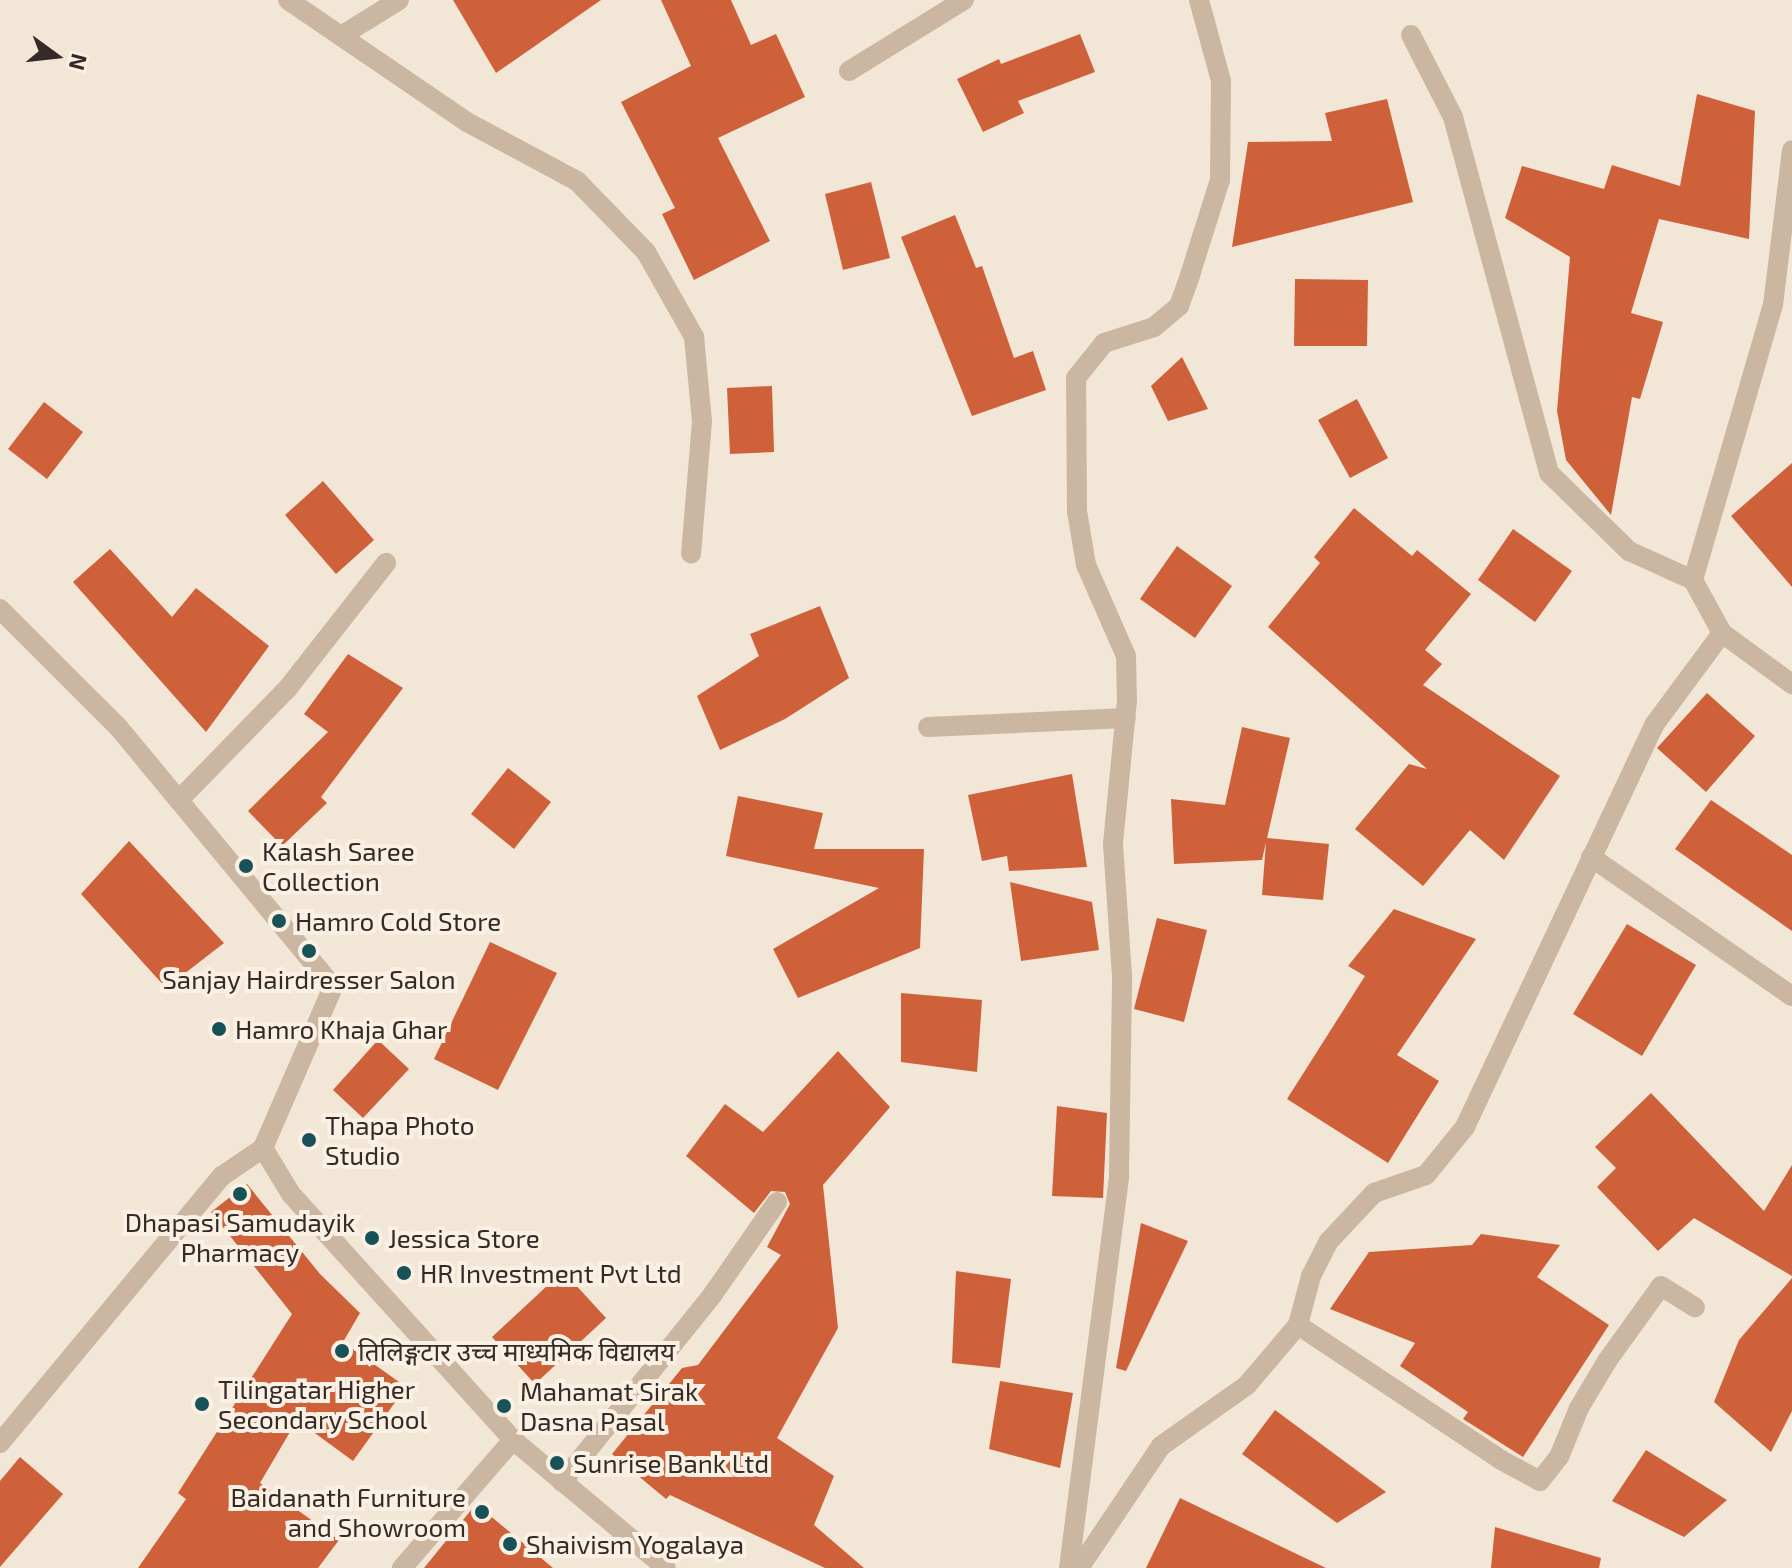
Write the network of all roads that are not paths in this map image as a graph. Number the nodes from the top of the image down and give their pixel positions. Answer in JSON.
{"nodes":[{"id":1,"x":288,"y":0,"type":"edge"},
{"id":2,"x":399,"y":0,"type":"edge"},
{"id":3,"x":964,"y":0,"type":"edge"},
{"id":4,"x":1199,"y":0,"type":"edge"},
{"id":5,"x":1411,"y":35,"type":"dead end"},
{"id":6,"x":341,"y":36,"type":"junction"},
{"id":7,"x":849,"y":71,"type":"dead end"},
{"id":8,"x":1792,"y":150,"type":"edge"},
{"id":9,"x":691,"y":554,"type":"dead end"},
{"id":10,"x":386,"y":563,"type":"dead end"},
{"id":11,"x":1693,"y":580,"type":"junction"},
{"id":12,"x":0,"y":609,"type":"edge"},
{"id":13,"x":1722,"y":633,"type":"junction"},
{"id":14,"x":1792,"y":684,"type":"edge"},
{"id":15,"x":1126,"y":718,"type":"junction"},
{"id":16,"x":928,"y":727,"type":"dead end"},
{"id":17,"x":179,"y":800,"type":"junction"},
{"id":18,"x":1591,"y":857,"type":"junction"},
{"id":19,"x":1792,"y":996,"type":"edge"},
{"id":20,"x":263,"y":1148,"type":"junction"},
{"id":21,"x":777,"y":1202,"type":"dead end"},
{"id":22,"x":1695,"y":1307,"type":"dead end"},
{"id":23,"x":1298,"y":1325,"type":"junction"},
{"id":24,"x":513,"y":1440,"type":"junction"},
{"id":25,"x":0,"y":1443,"type":"edge"},
{"id":26,"x":562,"y":1482,"type":"junction"},
{"id":27,"x":402,"y":1568,"type":"edge"},
{"id":28,"x":666,"y":1568,"type":"edge"},
{"id":29,"x":1069,"y":1568,"type":"edge"},
{"id":30,"x":1079,"y":1568,"type":"edge"}],
"edges":[{"from":1,"to":6,"type":"street"},
{"from":2,"to":6,"type":"street"},
{"from":3,"to":7,"type":"street"},
{"from":4,"to":15,"type":"street"},
{"from":5,"to":11,"type":"street"},
{"from":6,"to":9,"type":"street"},
{"from":8,"to":11,"type":"street"},
{"from":10,"to":17,"type":"street"},
{"from":11,"to":13,"type":"street"},
{"from":12,"to":17,"type":"street"},
{"from":13,"to":14,"type":"street"},
{"from":13,"to":18,"type":"street"},
{"from":15,"to":16,"type":"street"},
{"from":15,"to":29,"type":"street"},
{"from":17,"to":20,"type":"street"},
{"from":18,"to":19,"type":"street"},
{"from":18,"to":23,"type":"street"},
{"from":20,"to":24,"type":"street"},
{"from":20,"to":25,"type":"street"},
{"from":21,"to":26,"type":"street"},
{"from":22,"to":23,"type":"street"},
{"from":23,"to":30,"type":"street"},
{"from":24,"to":26,"type":"street"},
{"from":24,"to":27,"type":"street"},
{"from":26,"to":28,"type":"street"}]}
